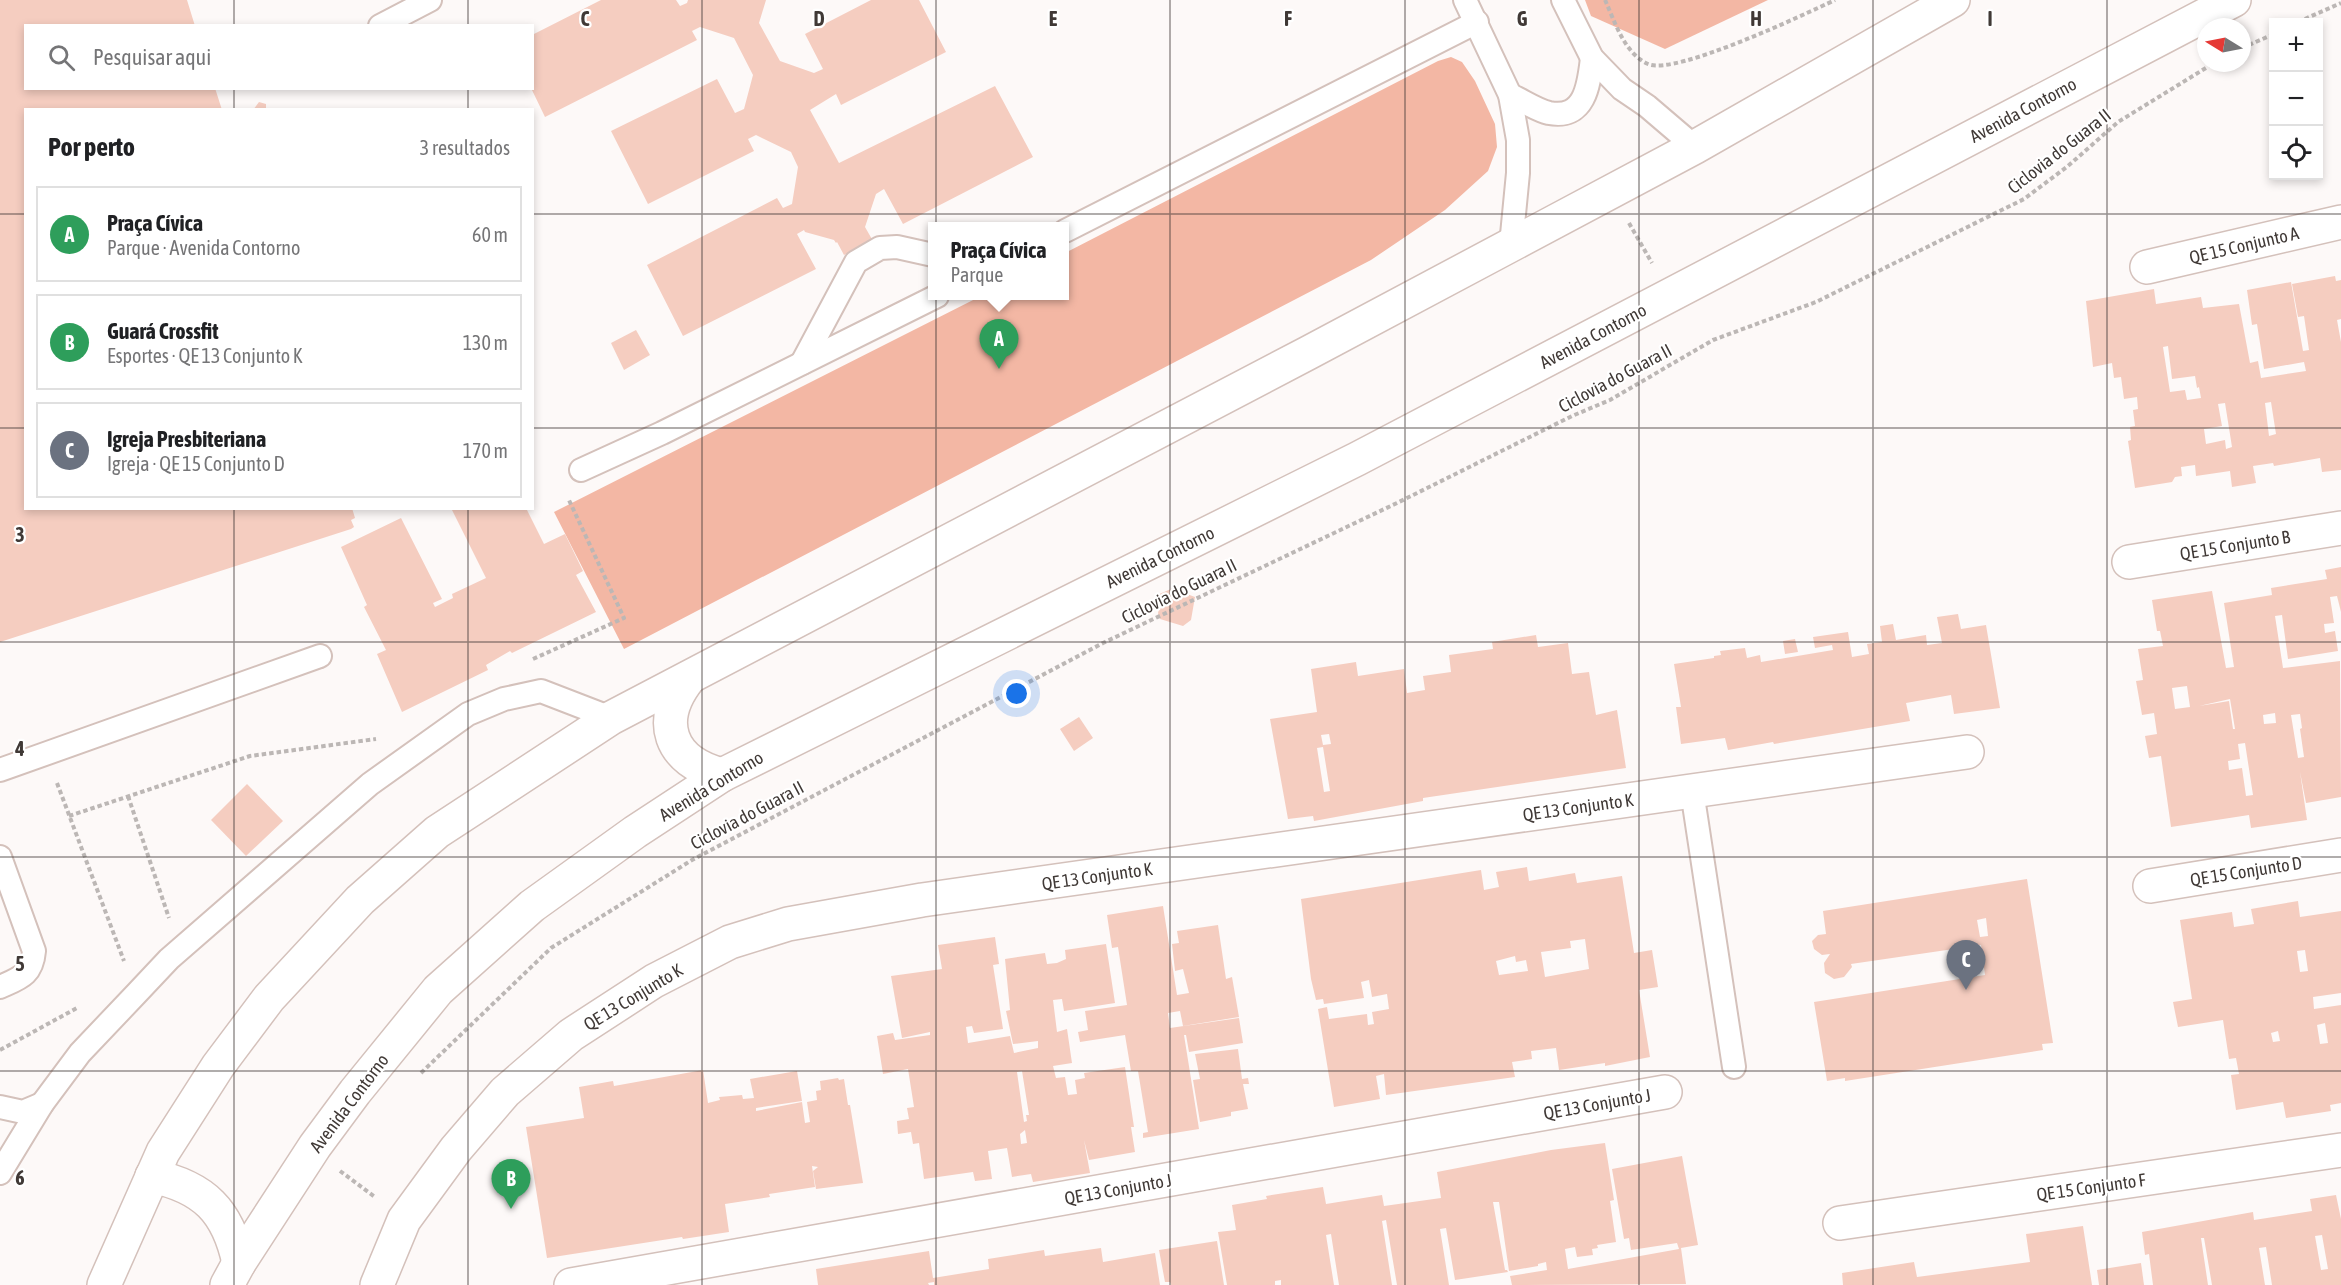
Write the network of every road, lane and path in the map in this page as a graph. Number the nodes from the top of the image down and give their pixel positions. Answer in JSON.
{"nodes":[{"id":1,"x":430,"y":0,"type":"edge"},
{"id":2,"x":1465,"y":0,"type":"edge"},
{"id":3,"x":1563,"y":0,"type":"edge"},
{"id":4,"x":1605,"y":0,"type":"edge"},
{"id":5,"x":1835,"y":0,"type":"edge"},
{"id":6,"x":1953,"y":0,"type":"edge"},
{"id":7,"x":2234,"y":0,"type":"edge"},
{"id":8,"x":2341,"y":3,"type":"edge"},
{"id":9,"x":2307,"y":18,"type":"edge"},
{"id":10,"x":1477,"y":22,"type":"junction"},
{"id":11,"x":384,"y":24,"type":"edge"},
{"id":12,"x":2269,"y":36,"type":"edge"},
{"id":13,"x":2251,"y":44,"type":"edge"},
{"id":14,"x":1592,"y":58,"type":"junction"},
{"id":15,"x":2199,"y":72,"type":"edge"},
{"id":16,"x":1510,"y":95,"type":"junction"},
{"id":17,"x":1695,"y":147,"type":"junction"},
{"id":18,"x":1611,"y":192,"type":"junction"},
{"id":19,"x":2341,"y":222,"type":"edge"},
{"id":20,"x":1069,"y":229,"type":"edge"},
{"id":21,"x":1511,"y":245,"type":"junction"},
{"id":22,"x":928,"y":254,"type":"edge"},
{"id":23,"x":1662,"y":258,"type":"dead end"},
{"id":24,"x":2147,"y":267,"type":"dead end"},
{"id":25,"x":929,"y":300,"type":"edge"},
{"id":26,"x":802,"y":363,"type":"junction"},
{"id":27,"x":581,"y":470,"type":"dead end"},
{"id":28,"x":565,"y":491,"type":"dead end"},
{"id":29,"x":2341,"y":528,"type":"edge"},
{"id":30,"x":2129,"y":562,"type":"dead end"},
{"id":31,"x":624,"y":618,"type":"dead end"},
{"id":32,"x":320,"y":656,"type":"dead end"},
{"id":33,"x":689,"y":678,"type":"junction"},
{"id":34,"x":611,"y":718,"type":"junction"},
{"id":35,"x":380,"y":739,"type":"dead end"},
{"id":36,"x":1967,"y":752,"type":"dead end"},
{"id":37,"x":46,"y":753,"type":"junction"},
{"id":38,"x":0,"y":770,"type":"edge"},
{"id":39,"x":722,"y":775,"type":"junction"},
{"id":40,"x":1692,"y":791,"type":"junction"},
{"id":41,"x":128,"y":796,"type":"junction"},
{"id":42,"x":69,"y":816,"type":"junction"},
{"id":43,"x":2341,"y":855,"type":"edge"},
{"id":44,"x":0,"y":857,"type":"edge"},
{"id":45,"x":2151,"y":886,"type":"dead end"},
{"id":46,"x":172,"y":927,"type":"dead end"},
{"id":47,"x":127,"y":967,"type":"dead end"},
{"id":48,"x":0,"y":987,"type":"edge"},
{"id":49,"x":1734,"y":1066,"type":"dead end"},
{"id":50,"x":416,"y":1077,"type":"dead end"},
{"id":51,"x":1665,"y":1092,"type":"dead end"},
{"id":52,"x":42,"y":1104,"type":"junction"},
{"id":53,"x":0,"y":1107,"type":"edge"},
{"id":54,"x":315,"y":1146,"type":"junction"},
{"id":55,"x":2341,"y":1150,"type":"edge"},
{"id":56,"x":0,"y":1173,"type":"edge"},
{"id":57,"x":152,"y":1176,"type":"junction"},
{"id":58,"x":404,"y":1220,"type":"junction"},
{"id":59,"x":1840,"y":1223,"type":"dead end"},
{"id":60,"x":233,"y":1274,"type":"edge"},
{"id":61,"x":104,"y":1285,"type":"edge"},
{"id":62,"x":377,"y":1285,"type":"edge"},
{"id":63,"x":571,"y":1285,"type":"edge"}],
"edges":[{"from":1,"to":11,"type":"lane"},
{"from":2,"to":10,"type":"lane"},
{"from":3,"to":14,"type":"lane"},
{"from":4,"to":5,"type":"path"},
{"from":6,"to":17,"type":"main road"},
{"from":7,"to":39,"type":"main road","name":"Avenida Contorno"},
{"from":8,"to":9,"type":"path"},
{"from":10,"to":16,"type":"lane"},
{"from":10,"to":20,"type":"lane"},
{"from":12,"to":13,"type":"path"},
{"from":14,"to":16,"type":"lane"},
{"from":14,"to":17,"type":"lane"},
{"from":15,"to":50,"type":"path","name":"Ciclovia do Guara II"},
{"from":16,"to":21,"type":"lane"},
{"from":17,"to":18,"type":"main road"},
{"from":18,"to":21,"type":"main road"},
{"from":18,"to":23,"type":"path"},
{"from":19,"to":24,"type":"main road","name":"QE 15 Conjunto A"},
{"from":21,"to":33,"type":"main road"},
{"from":22,"to":26,"type":"lane"},
{"from":25,"to":26,"type":"lane"},
{"from":26,"to":27,"type":"lane"},
{"from":28,"to":31,"type":"path"},
{"from":29,"to":30,"type":"main road","name":"QE 15 Conjunto B"},
{"from":32,"to":37,"type":"lane"},
{"from":33,"to":34,"type":"main road"},
{"from":33,"to":39,"type":"main road"},
{"from":34,"to":52,"type":"lane"},
{"from":34,"to":57,"type":"main road"},
{"from":35,"to":41,"type":"path"},
{"from":36,"to":40,"type":"main road","name":"QE 13 Conjunto K"},
{"from":37,"to":38,"type":"lane"},
{"from":37,"to":42,"type":"path"},
{"from":39,"to":54,"type":"main road","name":"Avenida Contorno"},
{"from":40,"to":49,"type":"lane"},
{"from":40,"to":58,"type":"main road","name":"QE 13 Conjunto K"},
{"from":41,"to":42,"type":"path"},
{"from":41,"to":46,"type":"path"},
{"from":42,"to":47,"type":"path"},
{"from":43,"to":45,"type":"main road","name":"QE 15 Conjunto D"},
{"from":44,"to":48,"type":"lane"},
{"from":51,"to":63,"type":"main road","name":"QE 13 Conjunto J"},
{"from":52,"to":53,"type":"lane"},
{"from":52,"to":56,"type":"lane"},
{"from":54,"to":58,"type":"path"},
{"from":54,"to":60,"type":"main road","name":"Avenida Contorno"},
{"from":55,"to":59,"type":"main road","name":"QE 15 Conjunto F"},
{"from":57,"to":60,"type":"main road"},
{"from":57,"to":61,"type":"main road"},
{"from":58,"to":62,"type":"main road","name":"QE 13 Conjunto K"}]}
